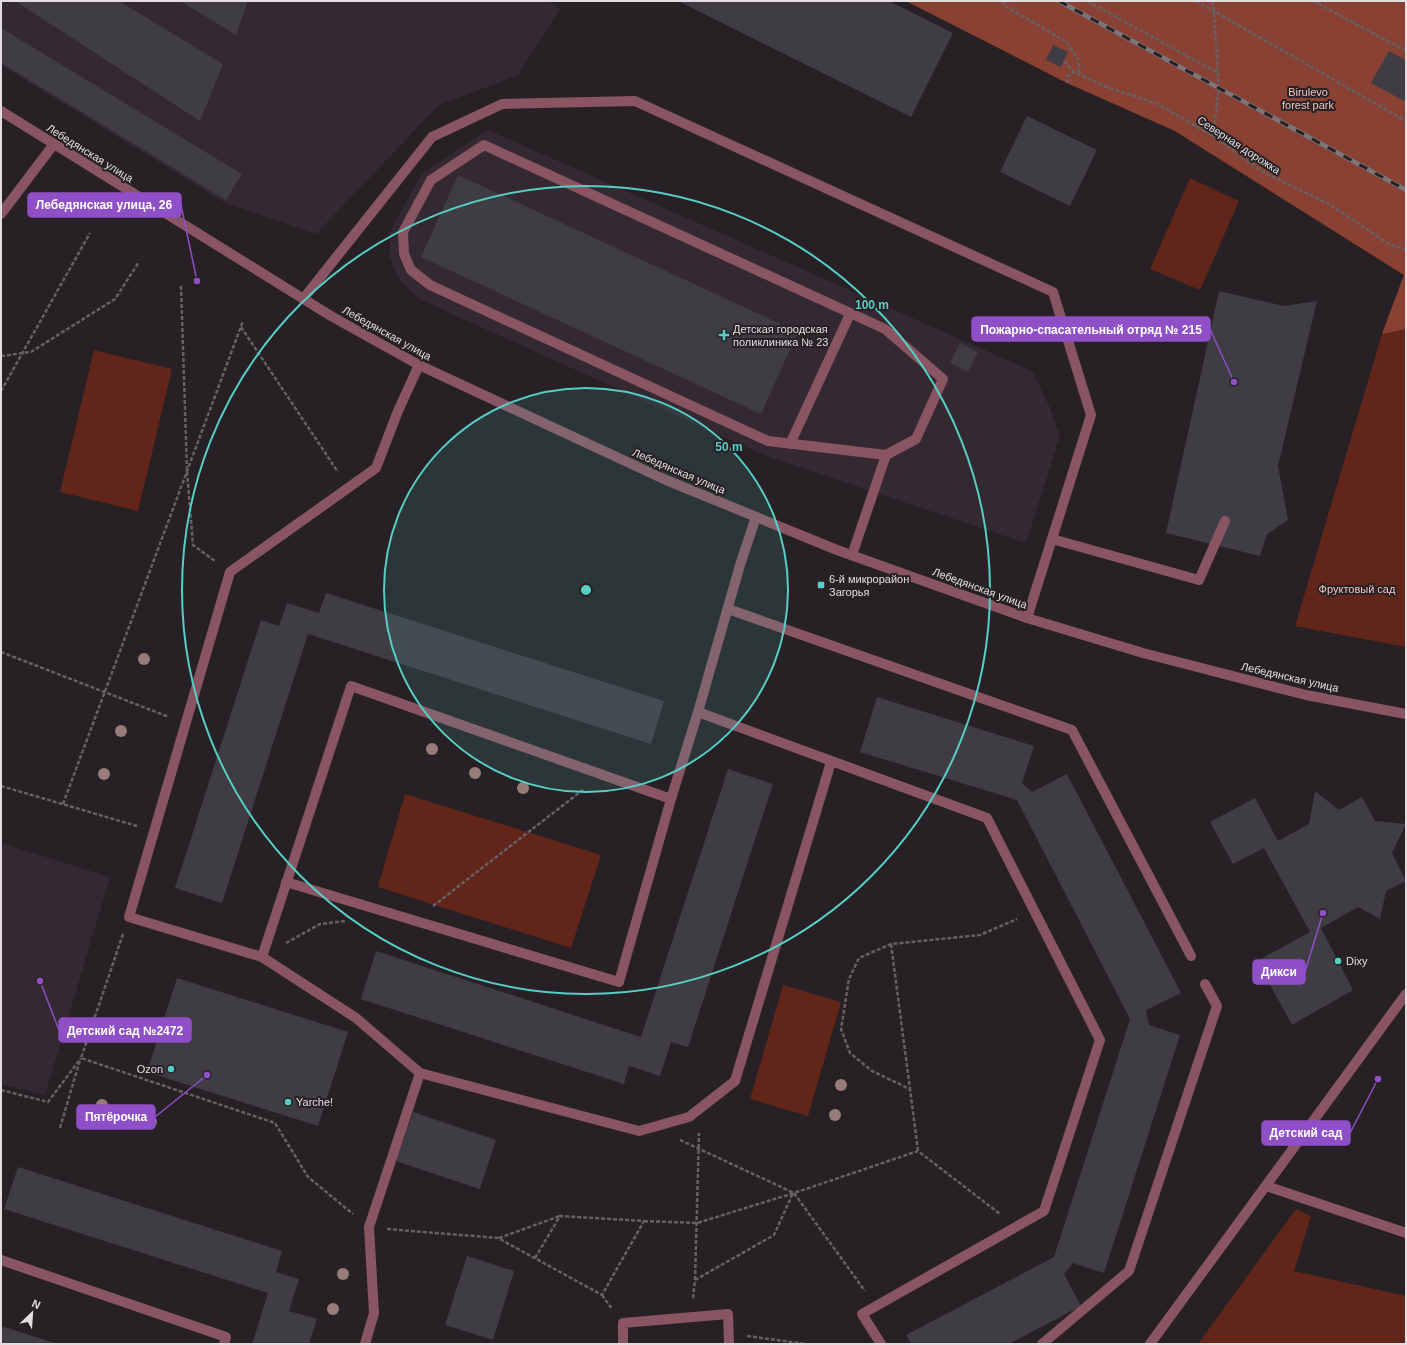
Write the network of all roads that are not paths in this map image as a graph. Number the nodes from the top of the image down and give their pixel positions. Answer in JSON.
{"nodes":[{"id":1,"x":1,"y":111,"type":"edge"},
{"id":2,"x":54,"y":144,"type":"junction"},
{"id":3,"x":1,"y":214,"type":"edge"},
{"id":4,"x":303,"y":299,"type":"junction"},
{"id":5,"x":850,"y":314,"type":"junction"},
{"id":6,"x":419,"y":365,"type":"junction"},
{"id":7,"x":790,"y":444,"type":"junction"},
{"id":8,"x":886,"y":455,"type":"junction"},
{"id":9,"x":756,"y":517,"type":"junction"},
{"id":10,"x":1225,"y":521,"type":"dead end"},
{"id":11,"x":1052,"y":539,"type":"junction"},
{"id":12,"x":852,"y":555,"type":"junction"},
{"id":13,"x":728,"y":609,"type":"junction"},
{"id":14,"x":1027,"y":618,"type":"junction"},
{"id":15,"x":698,"y":712,"type":"junction"},
{"id":16,"x":1406,"y":714,"type":"edge"},
{"id":17,"x":831,"y":762,"type":"junction"},
{"id":18,"x":671,"y":799,"type":"junction"},
{"id":19,"x":286,"y":882,"type":"junction"},
{"id":20,"x":1191,"y":956,"type":"dead end"},
{"id":21,"x":262,"y":957,"type":"junction"},
{"id":22,"x":1205,"y":984,"type":"dead end"},
{"id":23,"x":1406,"y":994,"type":"edge"},
{"id":24,"x":420,"y":1073,"type":"junction"},
{"id":25,"x":1266,"y":1186,"type":"junction"},
{"id":26,"x":1406,"y":1233,"type":"edge"},
{"id":27,"x":1,"y":1260,"type":"edge"},
{"id":28,"x":729,"y":1339,"type":"edge"},
{"id":29,"x":224,"y":1344,"type":"edge"},
{"id":30,"x":365,"y":1344,"type":"edge"},
{"id":31,"x":622,"y":1344,"type":"edge"},
{"id":32,"x":881,"y":1344,"type":"edge"},
{"id":33,"x":1042,"y":1344,"type":"edge"},
{"id":34,"x":1150,"y":1344,"type":"edge"}],
"edges":[{"from":1,"to":2,"type":"street","name":"Лебедянская улица"},
{"from":2,"to":3,"type":"street"},
{"from":2,"to":4,"type":"street","name":"Лебедянская улица"},
{"from":4,"to":6,"type":"street","name":"Лебедянская улица"},
{"from":4,"to":11,"type":"street"},
{"from":5,"to":7,"type":"street"},
{"from":5,"to":7,"type":"street"},
{"from":5,"to":8,"type":"street"},
{"from":6,"to":9,"type":"street","name":"Лебедянская улица"},
{"from":6,"to":21,"type":"street"},
{"from":7,"to":8,"type":"street"},
{"from":8,"to":12,"type":"street"},
{"from":9,"to":12,"type":"street","name":"Лебедянская улица"},
{"from":9,"to":13,"type":"street"},
{"from":10,"to":11,"type":"street"},
{"from":11,"to":14,"type":"street"},
{"from":12,"to":14,"type":"street","name":"Лебедянская улица"},
{"from":13,"to":15,"type":"street"},
{"from":13,"to":20,"type":"street"},
{"from":14,"to":16,"type":"street","name":"Лебедянская улица"},
{"from":15,"to":17,"type":"street"},
{"from":15,"to":18,"type":"street"},
{"from":17,"to":24,"type":"street"},
{"from":17,"to":32,"type":"street"},
{"from":18,"to":19,"type":"street"},
{"from":18,"to":19,"type":"street"},
{"from":19,"to":21,"type":"street"},
{"from":21,"to":24,"type":"street"},
{"from":22,"to":33,"type":"street"},
{"from":23,"to":25,"type":"street"},
{"from":24,"to":30,"type":"street"},
{"from":25,"to":26,"type":"street"},
{"from":25,"to":34,"type":"street"},
{"from":27,"to":29,"type":"street"},
{"from":28,"to":31,"type":"street"}]}
